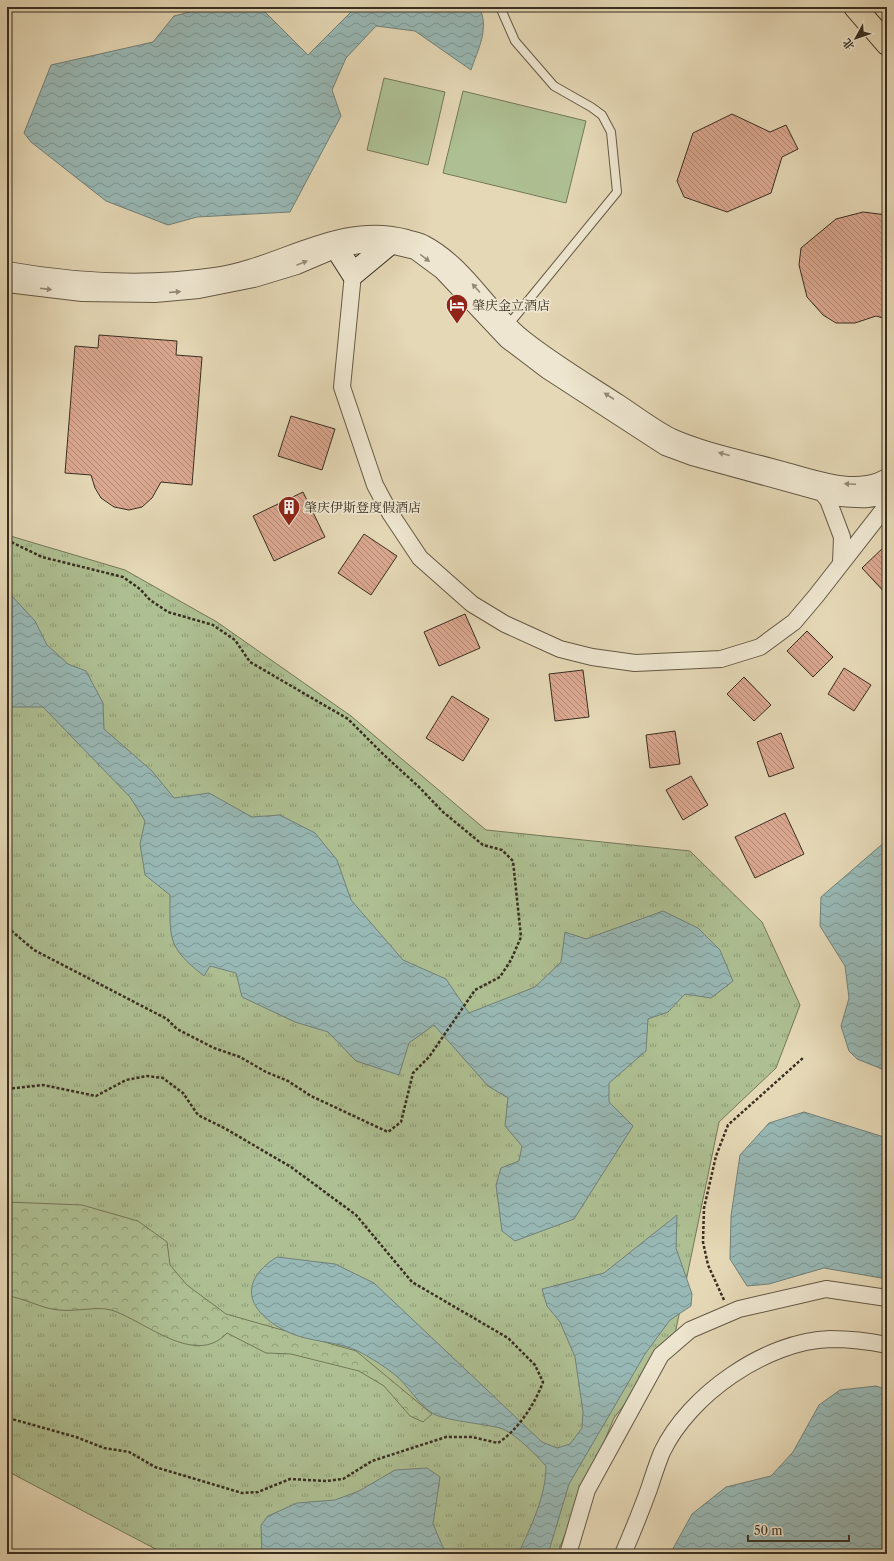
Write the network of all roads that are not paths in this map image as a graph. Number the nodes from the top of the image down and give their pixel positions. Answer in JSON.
{"nodes":[{"id":1,"x":500,"y":7,"type":"edge"},
{"id":2,"x":855,"y":7,"type":"edge"},
{"id":3,"x":874,"y":7,"type":"edge"},
{"id":4,"x":887,"y":23,"type":"edge"},
{"id":5,"x":887,"y":44,"type":"edge"},
{"id":6,"x":388,"y":245,"type":"junction"},
{"id":7,"x":337,"y":249,"type":"junction"},
{"id":8,"x":7,"y":270,"type":"edge"},
{"id":9,"x":353,"y":274,"type":"junction"},
{"id":10,"x":7,"y":284,"type":"edge"},
{"id":11,"x":509,"y":324,"type":"junction"},
{"id":12,"x":887,"y":477,"type":"edge"},
{"id":13,"x":822,"y":493,"type":"junction"},
{"id":14,"x":887,"y":493,"type":"edge"},
{"id":15,"x":887,"y":505,"type":"edge"},
{"id":16,"x":840,"y":563,"type":"junction"},
{"id":17,"x":887,"y":1298,"type":"edge"},
{"id":18,"x":887,"y":1345,"type":"edge"},
{"id":19,"x":568,"y":1554,"type":"edge"},
{"id":20,"x":622,"y":1554,"type":"edge"}],
"edges":[{"from":1,"to":11,"type":"lane"},
{"from":2,"to":5,"type":"main road"},
{"from":3,"to":4,"type":"main road"},
{"from":6,"to":7,"type":"street"},
{"from":6,"to":9,"type":"street"},
{"from":6,"to":13,"type":"street","one_way":true},
{"from":7,"to":9,"type":"street"},
{"from":10,"to":7,"type":"street","one_way":true},
{"from":11,"to":8,"type":"street","one_way":true},
{"from":9,"to":16,"type":"street"},
{"from":12,"to":11,"type":"street","one_way":true},
{"from":13,"to":14,"type":"street"},
{"from":13,"to":16,"type":"street"},
{"from":15,"to":16,"type":"street"},
{"from":17,"to":19,"type":"street"},
{"from":18,"to":20,"type":"street"}]}
